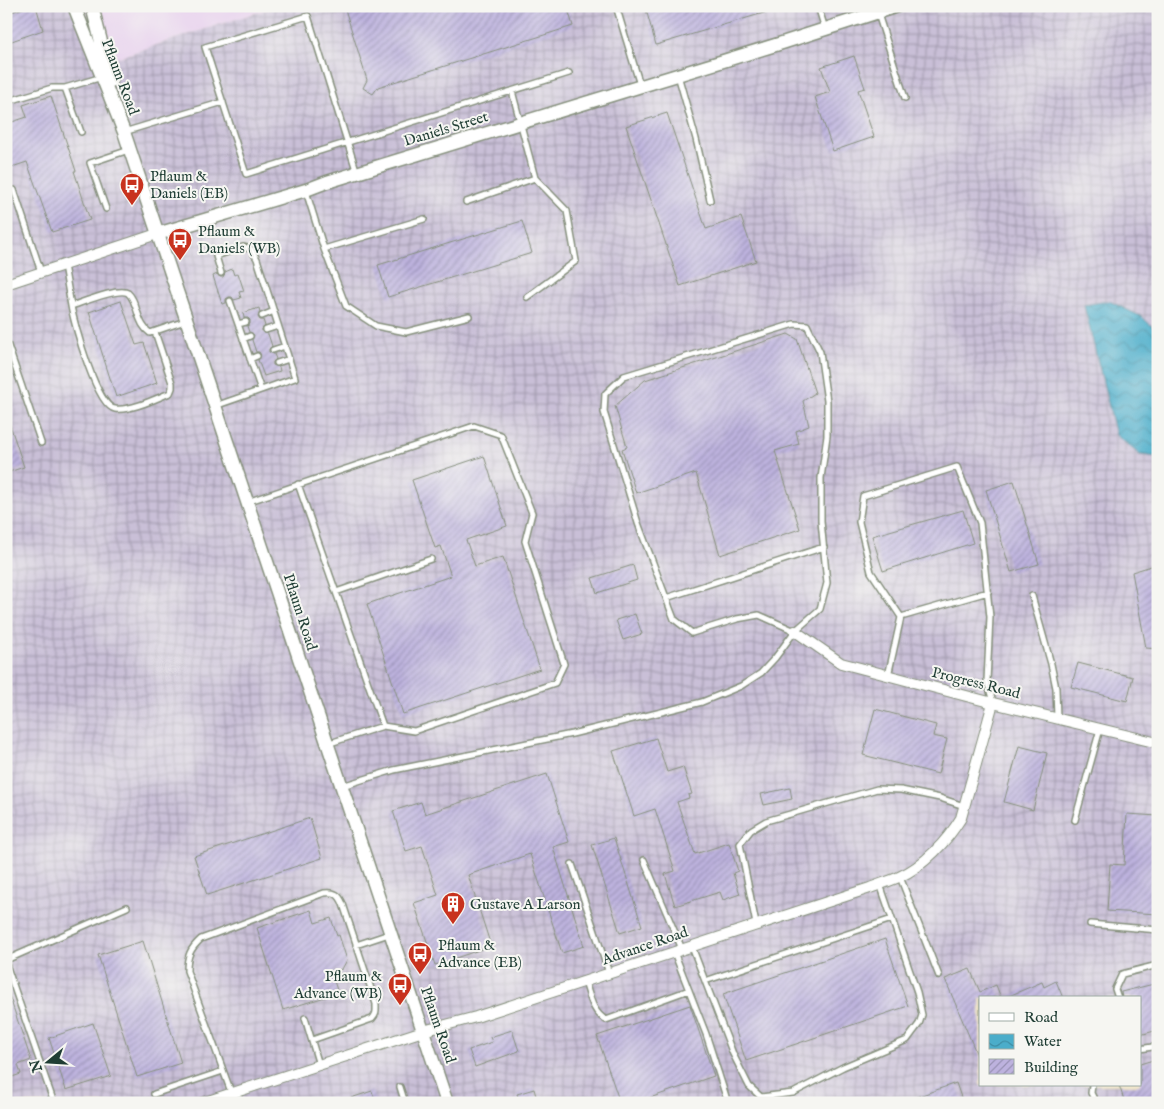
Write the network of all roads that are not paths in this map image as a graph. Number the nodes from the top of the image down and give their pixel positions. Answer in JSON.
{"nodes":[{"id":1,"x":74,"y":6,"type":"edge"},
{"id":2,"x":92,"y":6,"type":"edge"},
{"id":3,"x":616,"y":6,"type":"edge"},
{"id":4,"x":818,"y":6,"type":"edge"},
{"id":5,"x":896,"y":6,"type":"edge"},
{"id":6,"x":878,"y":13,"type":"junction"},
{"id":7,"x":826,"y":30,"type":"junction"},
{"id":8,"x":569,"y":73,"type":"dead end"},
{"id":9,"x":678,"y":74,"type":"junction"},
{"id":10,"x":103,"y":76,"type":"junction"},
{"id":11,"x":640,"y":86,"type":"junction"},
{"id":12,"x":65,"y":88,"type":"junction"},
{"id":13,"x":512,"y":91,"type":"junction"},
{"id":14,"x":905,"y":98,"type":"dead end"},
{"id":15,"x":6,"y":102,"type":"edge"},
{"id":16,"x":223,"y":102,"type":"junction"},
{"id":17,"x":519,"y":124,"type":"junction"},
{"id":18,"x":81,"y":132,"type":"dead end"},
{"id":19,"x":124,"y":132,"type":"junction"},
{"id":20,"x":348,"y":143,"type":"junction"},
{"id":21,"x":130,"y":150,"type":"junction"},
{"id":22,"x":357,"y":173,"type":"junction"},
{"id":23,"x":535,"y":178,"type":"junction"},
{"id":24,"x":14,"y":190,"type":"dead end"},
{"id":25,"x":306,"y":190,"type":"junction"},
{"id":26,"x":710,"y":200,"type":"dead end"},
{"id":27,"x":466,"y":202,"type":"dead end"},
{"id":28,"x":106,"y":210,"type":"dead end"},
{"id":29,"x":424,"y":219,"type":"dead end"},
{"id":30,"x":157,"y":234,"type":"junction"},
{"id":31,"x":324,"y":249,"type":"junction"},
{"id":32,"x":64,"y":265,"type":"junction"},
{"id":33,"x":42,"y":272,"type":"junction"},
{"id":34,"x":221,"y":273,"type":"dead end"},
{"id":35,"x":6,"y":284,"type":"edge"},
{"id":36,"x":526,"y":297,"type":"dead end"},
{"id":37,"x":230,"y":302,"type":"dead end"},
{"id":38,"x":71,"y":306,"type":"junction"},
{"id":39,"x":274,"y":311,"type":"junction"},
{"id":40,"x":262,"y":316,"type":"dead end"},
{"id":41,"x":469,"y":316,"type":"dead end"},
{"id":42,"x":186,"y":320,"type":"junction"},
{"id":43,"x":246,"y":322,"type":"dead end"},
{"id":44,"x":238,"y":324,"type":"junction"},
{"id":45,"x":278,"y":326,"type":"junction"},
{"id":46,"x":266,"y":330,"type":"dead end"},
{"id":47,"x":155,"y":332,"type":"junction"},
{"id":48,"x":250,"y":336,"type":"dead end"},
{"id":49,"x":243,"y":339,"type":"junction"},
{"id":50,"x":6,"y":340,"type":"edge"},
{"id":51,"x":285,"y":346,"type":"junction"},
{"id":52,"x":273,"y":350,"type":"dead end"},
{"id":53,"x":257,"y":356,"type":"dead end"},
{"id":54,"x":250,"y":359,"type":"junction"},
{"id":55,"x":289,"y":359,"type":"junction"},
{"id":56,"x":277,"y":362,"type":"dead end"},
{"id":57,"x":261,"y":368,"type":"dead end"},
{"id":58,"x":254,"y":371,"type":"junction"},
{"id":59,"x":261,"y":390,"type":"junction"},
{"id":60,"x":214,"y":406,"type":"junction"},
{"id":61,"x":41,"y":443,"type":"dead end"},
{"id":62,"x":298,"y":484,"type":"junction"},
{"id":63,"x":246,"y":502,"type":"junction"},
{"id":64,"x":824,"y":547,"type":"junction"},
{"id":65,"x":431,"y":559,"type":"dead end"},
{"id":66,"x":336,"y":592,"type":"junction"},
{"id":67,"x":988,"y":592,"type":"junction"},
{"id":68,"x":1032,"y":596,"type":"dead end"},
{"id":69,"x":666,"y":598,"type":"junction"},
{"id":70,"x":901,"y":617,"type":"junction"},
{"id":71,"x":794,"y":631,"type":"junction"},
{"id":72,"x":888,"y":676,"type":"junction"},
{"id":73,"x":993,"y":702,"type":"junction"},
{"id":74,"x":1057,"y":718,"type":"junction"},
{"id":75,"x":383,"y":726,"type":"junction"},
{"id":76,"x":1100,"y":729,"type":"junction"},
{"id":77,"x":1158,"y":743,"type":"edge"},
{"id":78,"x":327,"y":744,"type":"junction"},
{"id":79,"x":341,"y":787,"type":"junction"},
{"id":80,"x":965,"y":806,"type":"junction"},
{"id":81,"x":1075,"y":820,"type":"dead end"},
{"id":82,"x":644,"y":860,"type":"dead end"},
{"id":83,"x":572,"y":864,"type":"dead end"},
{"id":84,"x":900,"y":877,"type":"junction"},
{"id":85,"x":880,"y":884,"type":"junction"},
{"id":86,"x":127,"y":907,"type":"dead end"},
{"id":87,"x":892,"y":919,"type":"junction"},
{"id":88,"x":756,"y":924,"type":"junction"},
{"id":89,"x":1090,"y":924,"type":"dead end"},
{"id":90,"x":1158,"y":930,"type":"edge"},
{"id":91,"x":390,"y":934,"type":"junction"},
{"id":92,"x":356,"y":945,"type":"junction"},
{"id":93,"x":682,"y":949,"type":"junction"},
{"id":94,"x":6,"y":962,"type":"edge"},
{"id":95,"x":1158,"y":965,"type":"edge"},
{"id":96,"x":610,"y":973,"type":"junction"},
{"id":97,"x":939,"y":976,"type":"dead end"},
{"id":98,"x":705,"y":981,"type":"junction"},
{"id":99,"x":585,"y":982,"type":"junction"},
{"id":100,"x":689,"y":990,"type":"junction"},
{"id":101,"x":1118,"y":996,"type":"edge"},
{"id":102,"x":305,"y":1018,"type":"dead end"},
{"id":103,"x":423,"y":1031,"type":"junction"},
{"id":104,"x":312,"y":1040,"type":"junction"},
{"id":105,"x":1158,"y":1046,"type":"edge"},
{"id":106,"x":1142,"y":1049,"type":"edge"},
{"id":107,"x":319,"y":1065,"type":"junction"},
{"id":108,"x":223,"y":1071,"type":"junction"},
{"id":109,"x":1092,"y":1086,"type":"edge"},
{"id":110,"x":400,"y":1087,"type":"dead end"},
{"id":111,"x":154,"y":1094,"type":"dead end"},
{"id":112,"x":233,"y":1098,"type":"edge"},
{"id":113,"x":54,"y":1103,"type":"edge"},
{"id":114,"x":202,"y":1103,"type":"edge"},
{"id":115,"x":405,"y":1103,"type":"edge"},
{"id":116,"x":447,"y":1103,"type":"edge"},
{"id":117,"x":728,"y":1103,"type":"edge"},
{"id":118,"x":1096,"y":1103,"type":"edge"}],
"edges":[{"from":1,"to":10,"type":"street","name":"Pflaum Road"},
{"from":2,"to":19,"type":"street","name":"Pflaum Road"},
{"from":3,"to":11,"type":"lane"},
{"from":4,"to":7,"type":"lane"},
{"from":5,"to":6,"type":"street","name":"Daniels Street"},
{"from":6,"to":7,"type":"street","name":"Daniels Street"},
{"from":6,"to":14,"type":"lane"},
{"from":7,"to":9,"type":"street","name":"Daniels Street"},
{"from":8,"to":13,"type":"lane"},
{"from":9,"to":11,"type":"street","name":"Daniels Street"},
{"from":9,"to":26,"type":"lane"},
{"from":10,"to":12,"type":"lane"},
{"from":10,"to":19,"type":"street","name":"Pflaum Road"},
{"from":11,"to":17,"type":"street","name":"Daniels Street"},
{"from":12,"to":15,"type":"lane"},
{"from":12,"to":18,"type":"lane"},
{"from":13,"to":17,"type":"lane"},
{"from":13,"to":20,"type":"lane"},
{"from":16,"to":19,"type":"lane"},
{"from":16,"to":20,"type":"lane"},
{"from":16,"to":20,"type":"lane"},
{"from":17,"to":22,"type":"street","name":"Daniels Street"},
{"from":17,"to":23,"type":"lane"},
{"from":19,"to":21,"type":"street","name":"Pflaum Road"},
{"from":20,"to":22,"type":"lane"},
{"from":21,"to":28,"type":"lane"},
{"from":21,"to":30,"type":"street","name":"Pflaum Road"},
{"from":22,"to":25,"type":"street","name":"Daniels Street"},
{"from":23,"to":27,"type":"lane"},
{"from":23,"to":36,"type":"lane"},
{"from":24,"to":33,"type":"lane"},
{"from":25,"to":30,"type":"street","name":"Daniels Street"},
{"from":25,"to":31,"type":"lane"},
{"from":29,"to":31,"type":"lane"},
{"from":30,"to":32,"type":"street","name":"Daniels Street"},
{"from":30,"to":42,"type":"street","name":"Pflaum Road"},
{"from":31,"to":41,"type":"lane"},
{"from":32,"to":33,"type":"street","name":"Daniels Street"},
{"from":32,"to":38,"type":"lane"},
{"from":33,"to":35,"type":"street","name":"Daniels Street"},
{"from":34,"to":39,"type":"lane"},
{"from":37,"to":44,"type":"lane"},
{"from":38,"to":47,"type":"lane"},
{"from":38,"to":47,"type":"lane"},
{"from":39,"to":40,"type":"lane"},
{"from":39,"to":45,"type":"lane"},
{"from":42,"to":47,"type":"lane"},
{"from":42,"to":60,"type":"street","name":"Pflaum Road"},
{"from":43,"to":44,"type":"lane"},
{"from":44,"to":49,"type":"lane"},
{"from":45,"to":46,"type":"lane"},
{"from":45,"to":51,"type":"lane"},
{"from":48,"to":49,"type":"lane"},
{"from":49,"to":54,"type":"lane"},
{"from":50,"to":61,"type":"lane"},
{"from":51,"to":52,"type":"lane"},
{"from":51,"to":55,"type":"lane"},
{"from":53,"to":54,"type":"lane"},
{"from":54,"to":58,"type":"lane"},
{"from":55,"to":56,"type":"lane"},
{"from":55,"to":59,"type":"lane"},
{"from":57,"to":58,"type":"lane"},
{"from":58,"to":59,"type":"lane"},
{"from":59,"to":60,"type":"lane"},
{"from":60,"to":63,"type":"street","name":"Pflaum Road"},
{"from":62,"to":63,"type":"lane"},
{"from":62,"to":66,"type":"lane"},
{"from":62,"to":75,"type":"lane"},
{"from":63,"to":78,"type":"street","name":"Pflaum Road"},
{"from":64,"to":69,"type":"lane"},
{"from":64,"to":69,"type":"lane"},
{"from":64,"to":71,"type":"lane"},
{"from":65,"to":66,"type":"lane"},
{"from":66,"to":75,"type":"lane"},
{"from":67,"to":70,"type":"lane"},
{"from":67,"to":70,"type":"lane"},
{"from":67,"to":73,"type":"lane"},
{"from":68,"to":74,"type":"lane"},
{"from":69,"to":71,"type":"lane"},
{"from":70,"to":72,"type":"lane"},
{"from":71,"to":72,"type":"street","name":"Progress Road"},
{"from":71,"to":79,"type":"lane"},
{"from":72,"to":73,"type":"street","name":"Progress Road"},
{"from":73,"to":74,"type":"street","name":"Progress Road"},
{"from":73,"to":80,"type":"street","name":"Advance Road"},
{"from":74,"to":76,"type":"street","name":"Progress Road"},
{"from":75,"to":78,"type":"lane"},
{"from":76,"to":77,"type":"street","name":"Progress Road"},
{"from":76,"to":81,"type":"lane"},
{"from":78,"to":79,"type":"street","name":"Pflaum Road"},
{"from":79,"to":91,"type":"street","name":"Pflaum Road"},
{"from":80,"to":84,"type":"street","name":"Advance Road"},
{"from":80,"to":88,"type":"lane"},
{"from":82,"to":93,"type":"lane"},
{"from":83,"to":96,"type":"lane"},
{"from":84,"to":85,"type":"street","name":"Advance Road"},
{"from":84,"to":97,"type":"lane"},
{"from":85,"to":87,"type":"lane"},
{"from":85,"to":88,"type":"street","name":"Advance Road"},
{"from":86,"to":94,"type":"lane"},
{"from":87,"to":98,"type":"lane"},
{"from":87,"to":98,"type":"lane"},
{"from":88,"to":93,"type":"street","name":"Advance Road"},
{"from":89,"to":90,"type":"lane"},
{"from":91,"to":92,"type":"lane"},
{"from":91,"to":103,"type":"street","name":"Pflaum Road"},
{"from":92,"to":104,"type":"lane"},
{"from":92,"to":108,"type":"lane"},
{"from":93,"to":96,"type":"street","name":"Advance Road"},
{"from":93,"to":98,"type":"lane"},
{"from":93,"to":100,"type":"lane"},
{"from":94,"to":113,"type":"lane"},
{"from":95,"to":101,"type":"lane"},
{"from":96,"to":99,"type":"street","name":"Advance Road"},
{"from":99,"to":100,"type":"lane"},
{"from":99,"to":103,"type":"street","name":"Advance Road"},
{"from":100,"to":117,"type":"lane"},
{"from":102,"to":104,"type":"lane"},
{"from":103,"to":107,"type":"street","name":"Advance Road"},
{"from":103,"to":116,"type":"street","name":"Pflaum Road"},
{"from":104,"to":107,"type":"lane"},
{"from":105,"to":106,"type":"lane"},
{"from":107,"to":112,"type":"street","name":"Advance Road"},
{"from":108,"to":111,"type":"lane"},
{"from":108,"to":112,"type":"lane"},
{"from":109,"to":118,"type":"lane"},
{"from":110,"to":115,"type":"lane"},
{"from":112,"to":114,"type":"street","name":"Advance Road"}]}
